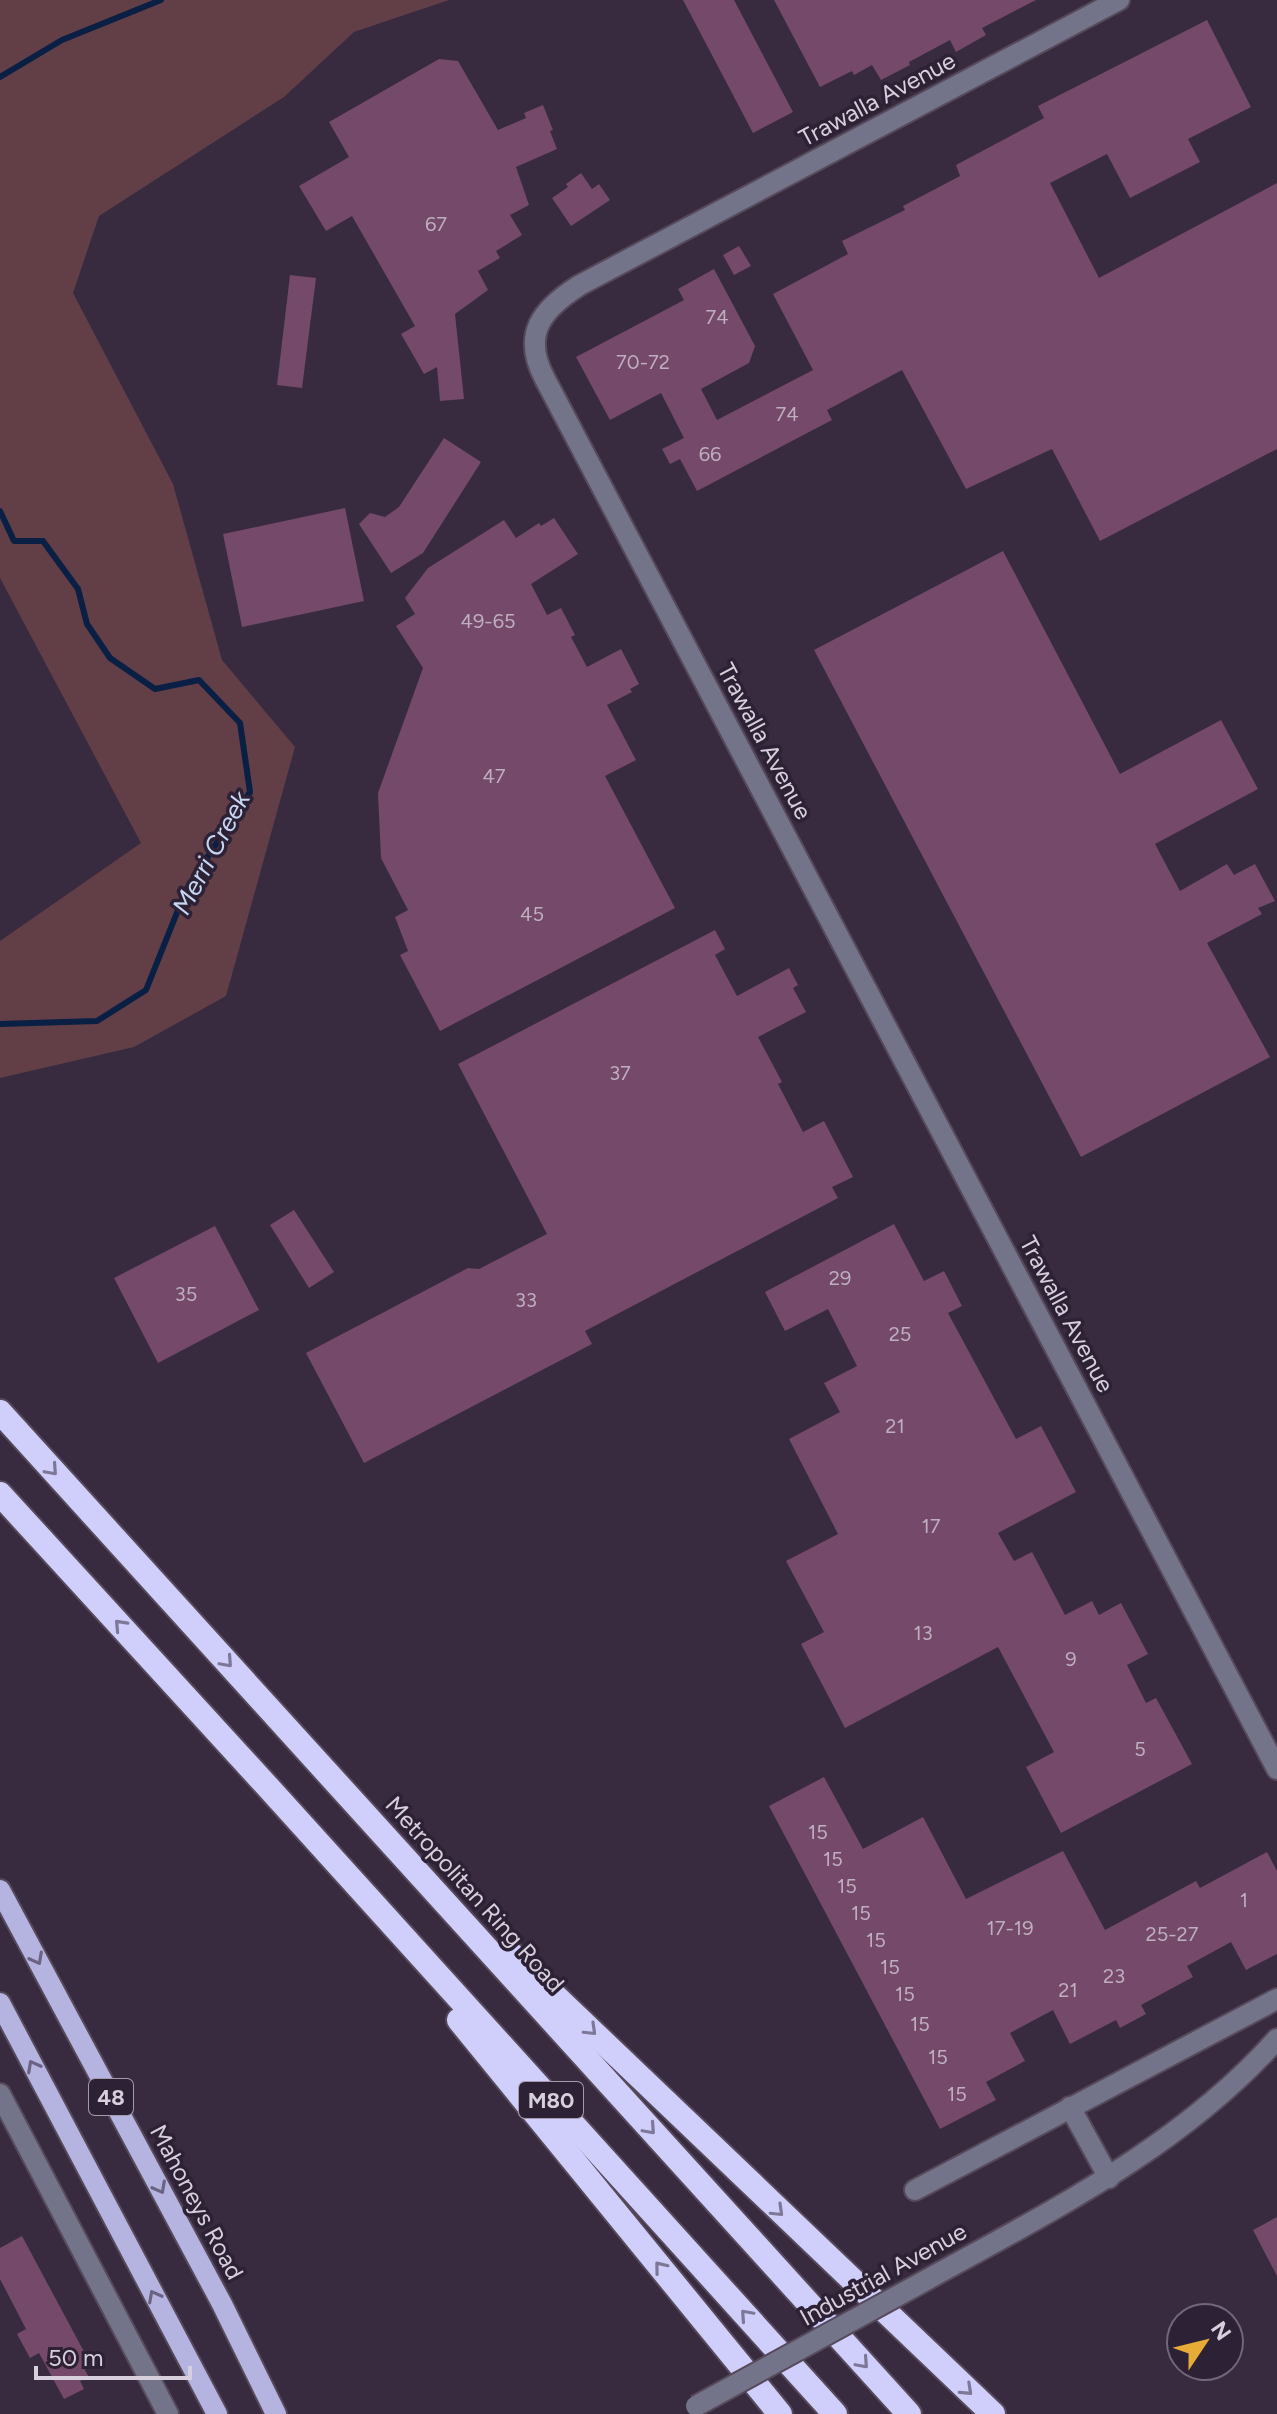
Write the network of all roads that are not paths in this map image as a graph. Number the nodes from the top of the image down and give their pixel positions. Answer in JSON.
{"nodes":[{"id":1,"x":1119,"y":0,"type":"edge"},
{"id":2,"x":0,"y":1412,"type":"edge"},
{"id":3,"x":0,"y":1494,"type":"edge"},
{"id":4,"x":1277,"y":1769,"type":"edge"},
{"id":5,"x":267,"y":1786,"type":"junction"},
{"id":6,"x":353,"y":1802,"type":"junction"},
{"id":7,"x":0,"y":1890,"type":"edge"},
{"id":8,"x":1277,"y":1999,"type":"edge"},
{"id":9,"x":0,"y":2003,"type":"edge"},
{"id":10,"x":1277,"y":2039,"type":"edge"},
{"id":11,"x":0,"y":2094,"type":"edge"},
{"id":12,"x":1070,"y":2107,"type":"junction"},
{"id":13,"x":1109,"y":2178,"type":"junction"},
{"id":14,"x":915,"y":2190,"type":"dead end"},
{"id":15,"x":689,"y":2410,"type":"edge"},
{"id":16,"x":274,"y":2413,"type":"edge"},
{"id":17,"x":168,"y":2414,"type":"edge"},
{"id":18,"x":217,"y":2414,"type":"edge"},
{"id":19,"x":780,"y":2414,"type":"edge"},
{"id":20,"x":835,"y":2414,"type":"edge"},
{"id":21,"x":909,"y":2414,"type":"edge"},
{"id":22,"x":993,"y":2414,"type":"edge"}],
"edges":[{"from":1,"to":4,"type":"street","name":"Trawalla Avenue"},
{"from":2,"to":6,"type":"highway","name":"Metropolitan Ring Road","number":"M80","one_way":true},
{"from":5,"to":3,"type":"highway","number":"M80","one_way":true},
{"from":19,"to":5,"type":"highway","one_way":true},
{"from":20,"to":5,"type":"highway","number":"M80","one_way":true},
{"from":6,"to":21,"type":"highway","name":"Metropolitan Ring Road","number":"M80","one_way":true},
{"from":6,"to":22,"type":"highway","one_way":true},
{"from":7,"to":16,"type":"main road","name":"Mahoneys Road","number":"48","one_way":true},
{"from":8,"to":12,"type":"street"},
{"from":18,"to":9,"type":"main road","number":"48","one_way":true},
{"from":10,"to":13,"type":"street","name":"Industrial Avenue"},
{"from":11,"to":17,"type":"street"},
{"from":12,"to":13,"type":"street"},
{"from":12,"to":14,"type":"street"},
{"from":13,"to":15,"type":"street","name":"Industrial Avenue","bridge":true}]}
